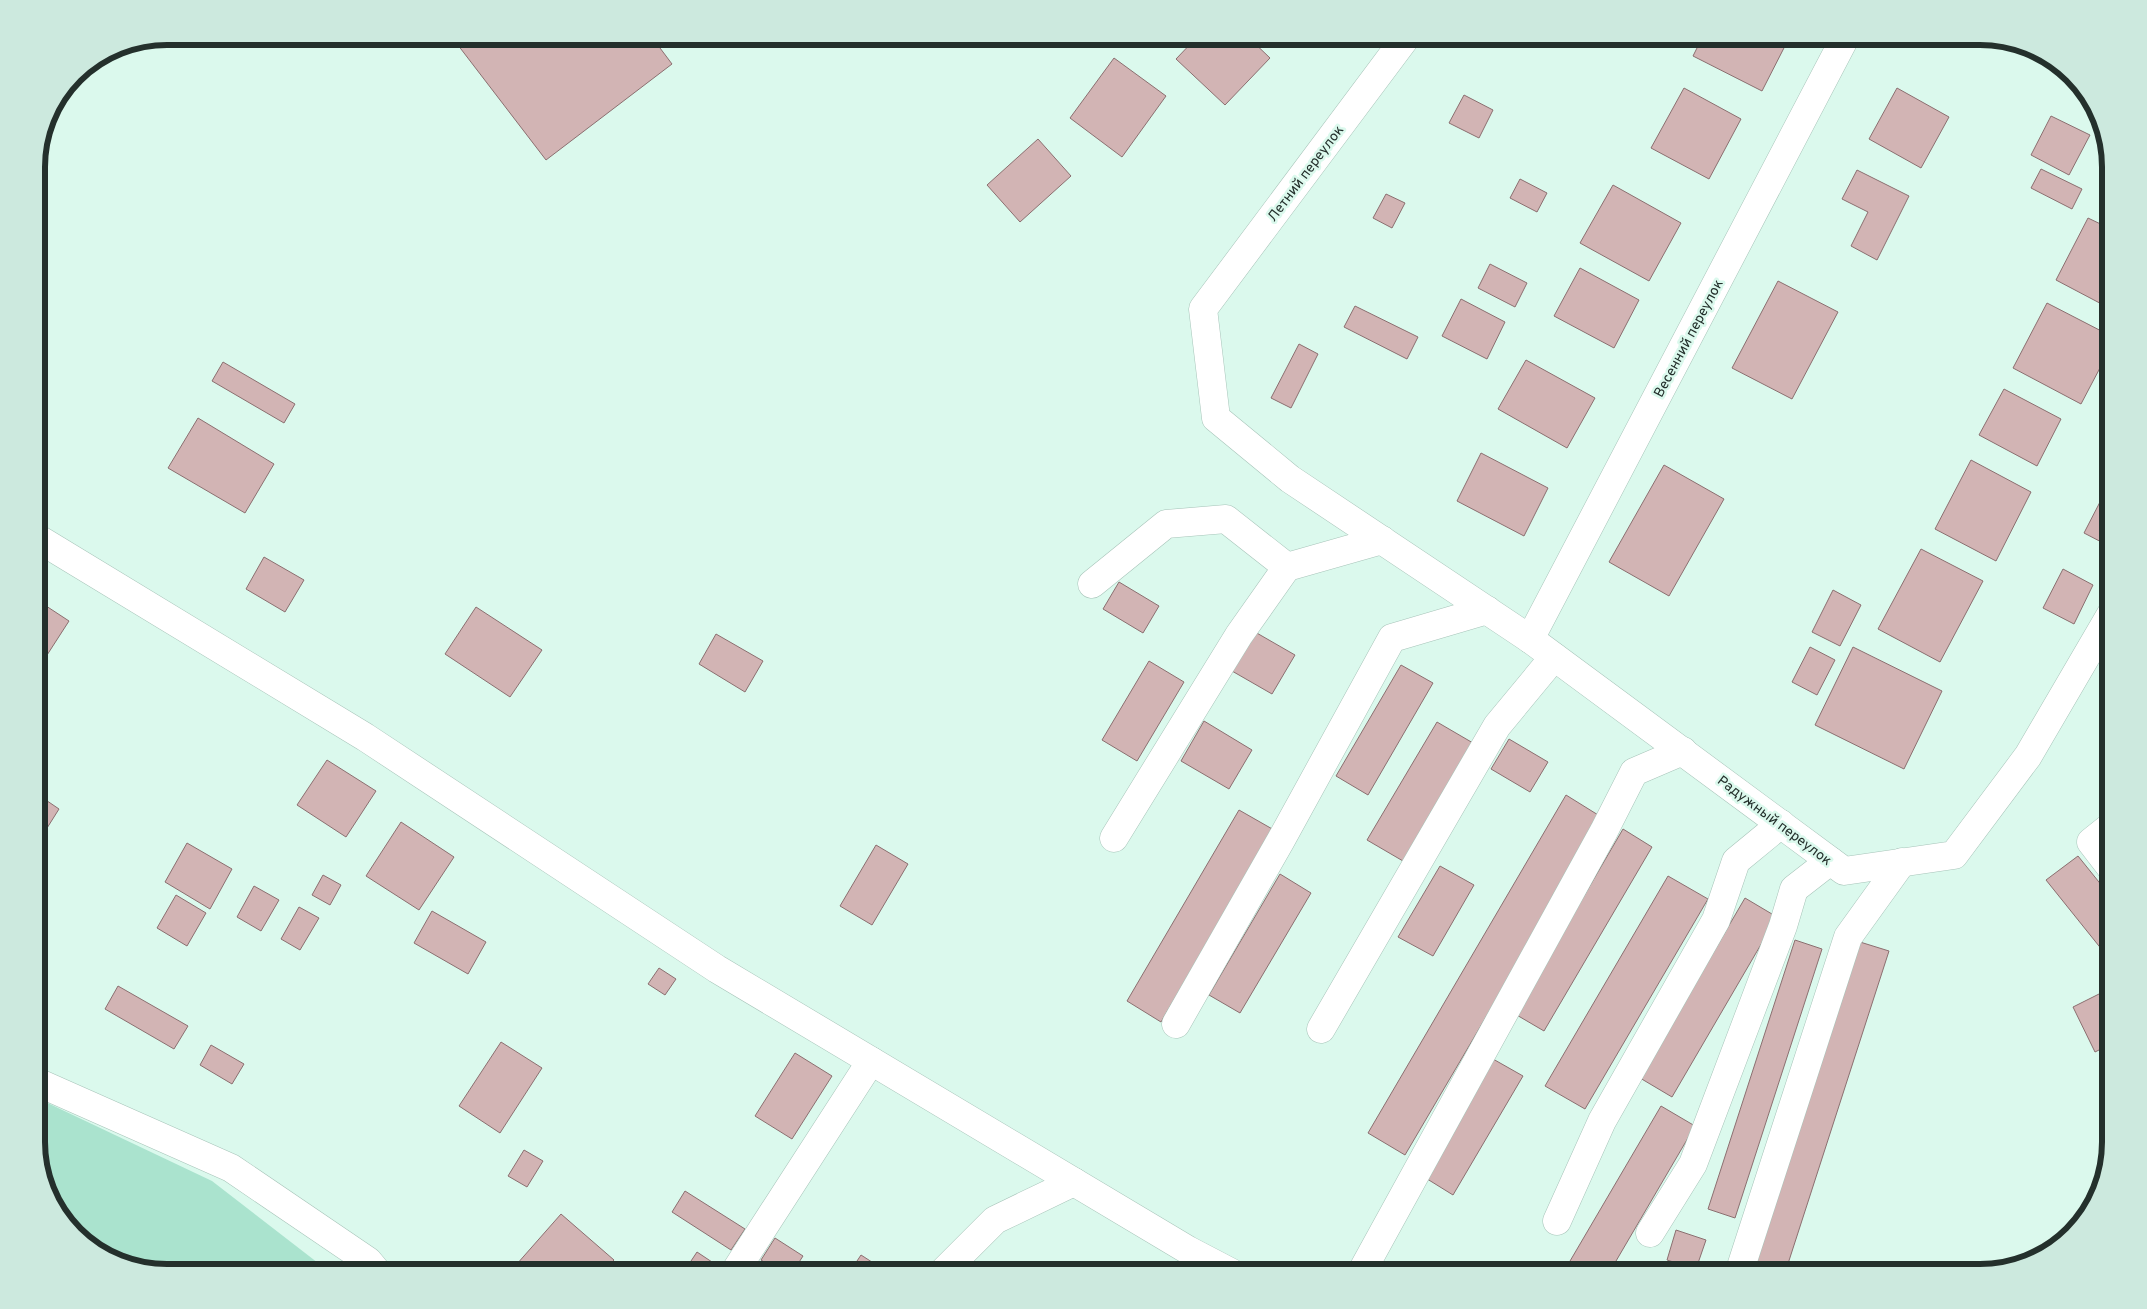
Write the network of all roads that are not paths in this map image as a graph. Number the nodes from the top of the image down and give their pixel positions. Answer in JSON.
{"nodes":[{"id":1,"x":1400,"y":45,"type":"edge"},
{"id":2,"x":1841,"y":45,"type":"edge"},
{"id":3,"x":1203,"y":309,"type":"joint"},
{"id":4,"x":1382,"y":540,"type":"junction"},
{"id":5,"x":45,"y":543,"type":"edge"},
{"id":6,"x":1287,"y":567,"type":"junction"},
{"id":7,"x":1092,"y":584,"type":"dead end"},
{"id":8,"x":1487,"y":610,"type":"junction"},
{"id":9,"x":2102,"y":629,"type":"edge"},
{"id":10,"x":1530,"y":639,"type":"junction"},
{"id":11,"x":1554,"y":657,"type":"junction"},
{"id":12,"x":1683,"y":751,"type":"junction"},
{"id":13,"x":1781,"y":824,"type":"junction"},
{"id":14,"x":2102,"y":833,"type":"edge"},
{"id":15,"x":1114,"y":838,"type":"dead end"},
{"id":16,"x":2102,"y":856,"type":"edge"},
{"id":17,"x":1830,"y":861,"type":"junction"},
{"id":18,"x":1902,"y":862,"type":"junction"},
{"id":19,"x":1176,"y":1024,"type":"dead end"},
{"id":20,"x":1320,"y":1029,"type":"dead end"},
{"id":21,"x":871,"y":1061,"type":"junction"},
{"id":22,"x":45,"y":1086,"type":"edge"},
{"id":23,"x":1074,"y":1182,"type":"junction"},
{"id":24,"x":1557,"y":1221,"type":"dead end"},
{"id":25,"x":1650,"y":1232,"type":"dead end"},
{"id":26,"x":370,"y":1264,"type":"edge"},
{"id":27,"x":740,"y":1264,"type":"edge"},
{"id":28,"x":951,"y":1264,"type":"edge"},
{"id":29,"x":1215,"y":1264,"type":"edge"},
{"id":30,"x":1366,"y":1264,"type":"edge"},
{"id":31,"x":1742,"y":1264,"type":"edge"}],
"edges":[{"from":1,"to":3,"type":"street","name":"Летний переулок"},
{"from":2,"to":10,"type":"street","name":"Весенний переулок"},
{"from":3,"to":4,"type":"street","name":"Радужный переулок"},
{"from":4,"to":6,"type":"street"},
{"from":4,"to":8,"type":"street","name":"Радужный переулок"},
{"from":5,"to":21,"type":"street"},
{"from":6,"to":7,"type":"street"},
{"from":6,"to":15,"type":"street"},
{"from":8,"to":10,"type":"street","name":"Радужный переулок"},
{"from":8,"to":19,"type":"street"},
{"from":9,"to":18,"type":"street","name":"Радужный переулок"},
{"from":10,"to":11,"type":"street","name":"Радужный переулок"},
{"from":11,"to":12,"type":"street","name":"Радужный переулок"},
{"from":11,"to":20,"type":"street"},
{"from":12,"to":13,"type":"street","name":"Радужный переулок"},
{"from":12,"to":30,"type":"street"},
{"from":13,"to":17,"type":"street","name":"Радужный переулок"},
{"from":13,"to":24,"type":"street"},
{"from":14,"to":16,"type":"street"},
{"from":17,"to":18,"type":"street","name":"Радужный переулок"},
{"from":17,"to":25,"type":"street"},
{"from":18,"to":31,"type":"street"},
{"from":21,"to":23,"type":"street"},
{"from":21,"to":27,"type":"street"},
{"from":22,"to":26,"type":"street"},
{"from":23,"to":28,"type":"street"},
{"from":23,"to":29,"type":"street"}]}
